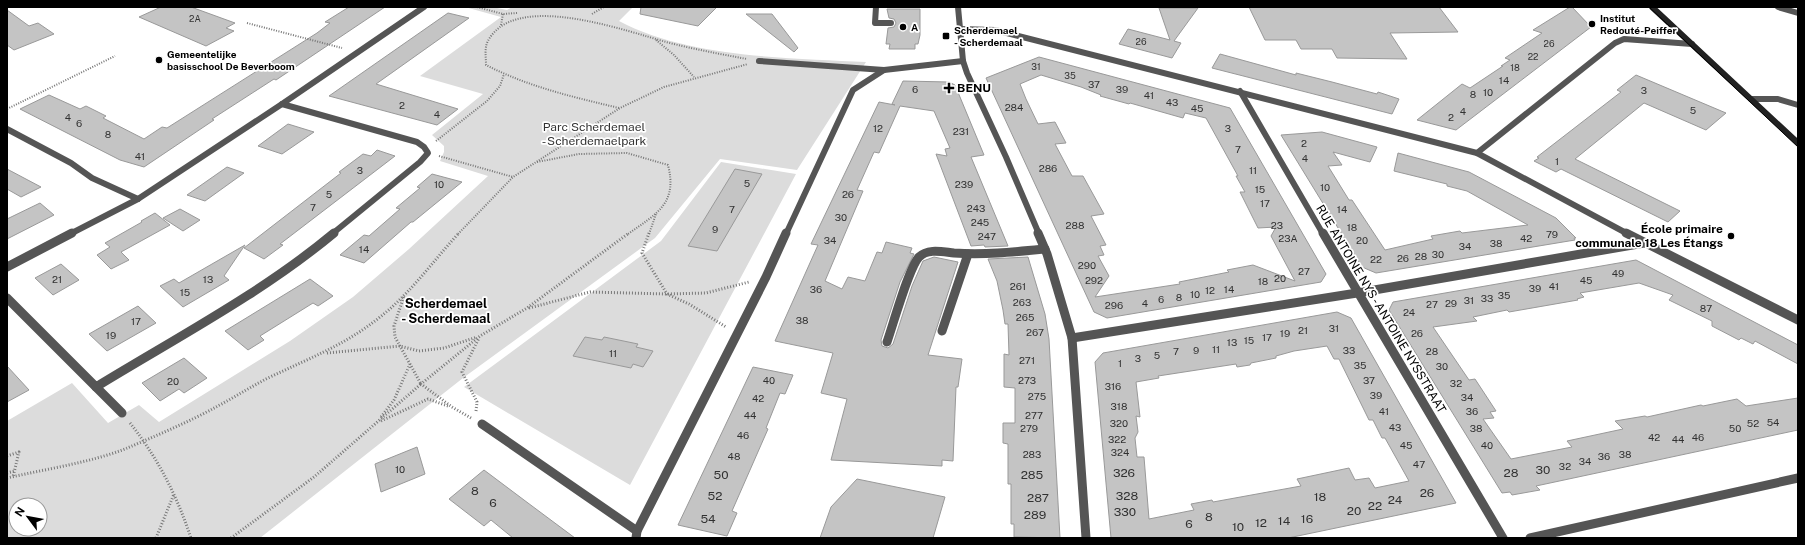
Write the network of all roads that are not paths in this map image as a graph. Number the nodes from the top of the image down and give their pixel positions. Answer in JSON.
{"nodes":[{"id":1,"x":424,"y":7,"type":"edge"},
{"id":2,"x":876,"y":7,"type":"edge"},
{"id":3,"x":958,"y":7,"type":"edge"},
{"id":4,"x":1652,"y":7,"type":"edge"},
{"id":5,"x":1778,"y":7,"type":"edge"},
{"id":6,"x":1798,"y":13,"type":"edge"},
{"id":7,"x":891,"y":23,"type":"dead end"},
{"id":8,"x":960,"y":29,"type":"junction"},
{"id":9,"x":1692,"y":44,"type":"junction"},
{"id":10,"x":759,"y":61,"type":"road end"},
{"id":11,"x":963,"y":61,"type":"junction"},
{"id":12,"x":884,"y":70,"type":"junction"},
{"id":13,"x":1240,"y":91,"type":"junction"},
{"id":14,"x":1751,"y":99,"type":"junction"},
{"id":15,"x":282,"y":104,"type":"junction"},
{"id":16,"x":1798,"y":105,"type":"edge"},
{"id":17,"x":7,"y":129,"type":"edge"},
{"id":18,"x":1798,"y":143,"type":"edge"},
{"id":19,"x":1477,"y":153,"type":"junction"},
{"id":20,"x":138,"y":198,"type":"junction"},
{"id":21,"x":1644,"y":243,"type":"junction"},
{"id":22,"x":1045,"y":249,"type":"junction"},
{"id":23,"x":968,"y":254,"type":"junction"},
{"id":24,"x":7,"y":267,"type":"edge"},
{"id":25,"x":1357,"y":293,"type":"junction"},
{"id":26,"x":7,"y":298,"type":"edge"},
{"id":27,"x":1798,"y":320,"type":"edge"},
{"id":28,"x":942,"y":331,"type":"dead end"},
{"id":29,"x":1072,"y":338,"type":"junction"},
{"id":30,"x":887,"y":342,"type":"dead end"},
{"id":31,"x":96,"y":387,"type":"junction"},
{"id":32,"x":122,"y":413,"type":"road end"},
{"id":33,"x":479,"y":422,"type":"road end"},
{"id":34,"x":1798,"y":478,"type":"edge"},
{"id":35,"x":636,"y":534,"type":"edge"},
{"id":36,"x":1086,"y":538,"type":"edge"},
{"id":37,"x":1503,"y":538,"type":"edge"},
{"id":38,"x":1530,"y":538,"type":"edge"}],
"edges":[{"from":1,"to":15,"type":"street"},
{"from":2,"to":7,"type":"street"},
{"from":3,"to":8,"type":"street"},
{"from":4,"to":9,"type":"street"},
{"from":5,"to":6,"type":"street"},
{"from":8,"to":11,"type":"street"},
{"from":8,"to":13,"type":"street"},
{"from":9,"to":14,"type":"street"},
{"from":9,"to":19,"type":"street"},
{"from":10,"to":12,"type":"street"},
{"from":11,"to":12,"type":"street"},
{"from":11,"to":22,"type":"street"},
{"from":12,"to":35,"type":"street"},
{"from":13,"to":19,"type":"street"},
{"from":13,"to":25,"type":"street","name":"RUE ANTOINE NYS - ANTOINE NYSSTRAAT"},
{"from":14,"to":16,"type":"street"},
{"from":14,"to":18,"type":"street"},
{"from":15,"to":20,"type":"street"},
{"from":15,"to":31,"type":"street"},
{"from":17,"to":20,"type":"street"},
{"from":19,"to":21,"type":"street"},
{"from":20,"to":24,"type":"street"},
{"from":21,"to":25,"type":"street"},
{"from":21,"to":27,"type":"street"},
{"from":22,"to":23,"type":"street"},
{"from":22,"to":29,"type":"street"},
{"from":23,"to":28,"type":"street"},
{"from":23,"to":30,"type":"street"},
{"from":25,"to":29,"type":"street"},
{"from":25,"to":37,"type":"street","name":"RUE ANTOINE NYS - ANTOINE NYSSTRAAT"},
{"from":26,"to":31,"type":"street"},
{"from":29,"to":36,"type":"street"},
{"from":31,"to":32,"type":"street"},
{"from":33,"to":35,"type":"street"},
{"from":34,"to":38,"type":"street"}]}
